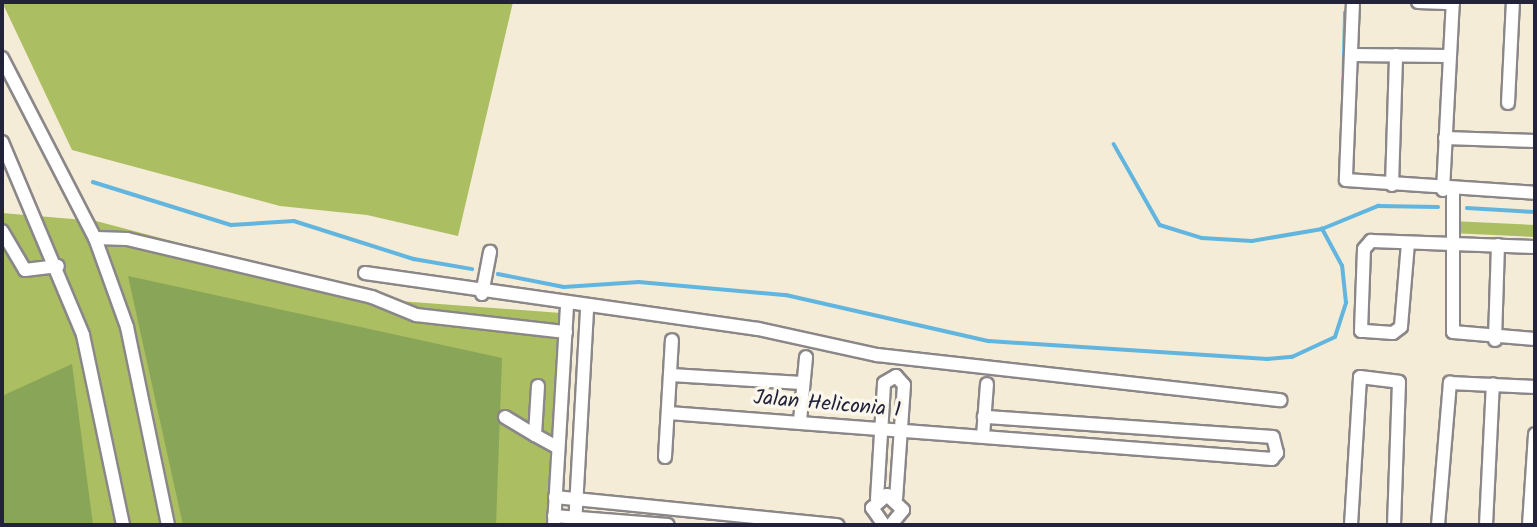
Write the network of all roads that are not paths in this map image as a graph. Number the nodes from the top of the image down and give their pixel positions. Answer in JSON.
{"nodes":[{"id":1,"x":1353,"y":2,"type":"edge"},
{"id":2,"x":1418,"y":2,"type":"edge"},
{"id":3,"x":1453,"y":2,"type":"edge"},
{"id":4,"x":1513,"y":2,"type":"edge"},
{"id":5,"x":1351,"y":55,"type":"junction"},
{"id":6,"x":1396,"y":55,"type":"junction"},
{"id":7,"x":1448,"y":56,"type":"junction"},
{"id":8,"x":2,"y":58,"type":"edge"},
{"id":9,"x":1508,"y":103,"type":"dead end"},
{"id":10,"x":1445,"y":138,"type":"junction"},
{"id":11,"x":1535,"y":141,"type":"edge"},
{"id":12,"x":2,"y":142,"type":"edge"},
{"id":13,"x":1392,"y":185,"type":"junction"},
{"id":14,"x":1535,"y":193,"type":"edge"},
{"id":15,"x":1450,"y":195,"type":"junction"},
{"id":16,"x":2,"y":231,"type":"edge"},
{"id":17,"x":96,"y":238,"type":"junction"},
{"id":18,"x":1408,"y":243,"type":"junction"},
{"id":19,"x":1451,"y":243,"type":"junction"},
{"id":20,"x":1498,"y":245,"type":"junction"},
{"id":21,"x":1535,"y":247,"type":"edge"},
{"id":22,"x":490,"y":251,"type":"dead end"},
{"id":23,"x":58,"y":266,"type":"junction"},
{"id":24,"x":365,"y":273,"type":"dead end"},
{"id":25,"x":482,"y":295,"type":"junction"},
{"id":26,"x":568,"y":307,"type":"junction"},
{"id":27,"x":587,"y":309,"type":"junction"},
{"id":28,"x":566,"y":332,"type":"junction"},
{"id":29,"x":1535,"y":339,"type":"edge"},
{"id":30,"x":672,"y":340,"type":"dead end"},
{"id":31,"x":1494,"y":340,"type":"junction"},
{"id":32,"x":806,"y":357,"type":"dead end"},
{"id":33,"x":671,"y":375,"type":"junction"},
{"id":34,"x":802,"y":383,"type":"junction"},
{"id":35,"x":987,"y":384,"type":"dead end"},
{"id":36,"x":1493,"y":384,"type":"junction"},
{"id":37,"x":538,"y":386,"type":"dead end"},
{"id":38,"x":1535,"y":387,"type":"edge"},
{"id":39,"x":1280,"y":400,"type":"dead end"},
{"id":40,"x":669,"y":412,"type":"junction"},
{"id":41,"x":984,"y":417,"type":"junction"},
{"id":42,"x":505,"y":418,"type":"dead end"},
{"id":43,"x":800,"y":421,"type":"junction"},
{"id":44,"x":881,"y":430,"type":"junction"},
{"id":45,"x":900,"y":431,"type":"junction"},
{"id":46,"x":1535,"y":433,"type":"edge"},
{"id":47,"x":535,"y":435,"type":"junction"},
{"id":48,"x":983,"y":436,"type":"junction"},
{"id":49,"x":558,"y":447,"type":"junction"},
{"id":50,"x":665,"y":457,"type":"dead end"},
{"id":51,"x":880,"y":462,"type":"junction"},
{"id":52,"x":898,"y":463,"type":"junction"},
{"id":53,"x":555,"y":497,"type":"junction"},
{"id":54,"x":896,"y":498,"type":"junction"},
{"id":55,"x":576,"y":499,"type":"junction"},
{"id":56,"x":877,"y":499,"type":"junction"},
{"id":57,"x":873,"y":520,"type":"edge"},
{"id":58,"x":554,"y":521,"type":"edge"},
{"id":59,"x":575,"y":522,"type":"edge"},
{"id":60,"x":123,"y":525,"type":"edge"},
{"id":61,"x":168,"y":525,"type":"edge"},
{"id":62,"x":668,"y":525,"type":"edge"},
{"id":63,"x":838,"y":525,"type":"edge"},
{"id":64,"x":892,"y":525,"type":"edge"},
{"id":65,"x":1351,"y":525,"type":"edge"},
{"id":66,"x":1394,"y":525,"type":"edge"},
{"id":67,"x":1438,"y":525,"type":"edge"},
{"id":68,"x":1486,"y":525,"type":"edge"},
{"id":69,"x":1529,"y":525,"type":"edge"}],
"edges":[{"from":1,"to":5,"type":"street"},
{"from":2,"to":3,"type":"street"},
{"from":3,"to":7,"type":"street"},
{"from":4,"to":9,"type":"street"},
{"from":5,"to":6,"type":"street"},
{"from":5,"to":13,"type":"street"},
{"from":6,"to":7,"type":"street"},
{"from":6,"to":13,"type":"street"},
{"from":7,"to":10,"type":"street"},
{"from":8,"to":17,"type":"street"},
{"from":10,"to":11,"type":"street"},
{"from":10,"to":15,"type":"street"},
{"from":12,"to":23,"type":"street"},
{"from":13,"to":15,"type":"street"},
{"from":14,"to":15,"type":"street"},
{"from":15,"to":19,"type":"street"},
{"from":16,"to":23,"type":"street"},
{"from":17,"to":28,"type":"street"},
{"from":17,"to":61,"type":"street"},
{"from":18,"to":18,"type":"street"},
{"from":18,"to":19,"type":"street"},
{"from":19,"to":20,"type":"street"},
{"from":19,"to":31,"type":"street"},
{"from":20,"to":21,"type":"street"},
{"from":20,"to":31,"type":"street"},
{"from":22,"to":25,"type":"street"},
{"from":23,"to":60,"type":"street"},
{"from":24,"to":25,"type":"street"},
{"from":25,"to":26,"type":"street"},
{"from":26,"to":27,"type":"street"},
{"from":26,"to":28,"type":"street"},
{"from":27,"to":39,"type":"street"},
{"from":27,"to":55,"type":"street"},
{"from":28,"to":49,"type":"street"},
{"from":29,"to":31,"type":"street"},
{"from":30,"to":33,"type":"street"},
{"from":32,"to":34,"type":"street"},
{"from":33,"to":34,"type":"street"},
{"from":33,"to":40,"type":"street"},
{"from":34,"to":43,"type":"street"},
{"from":35,"to":41,"type":"street"},
{"from":36,"to":38,"type":"street"},
{"from":36,"to":67,"type":"street"},
{"from":36,"to":68,"type":"street"},
{"from":37,"to":47,"type":"street"},
{"from":40,"to":43,"type":"street","name":"Jalan Heliconia 1"},
{"from":40,"to":50,"type":"street"},
{"from":41,"to":48,"type":"street"},
{"from":41,"to":48,"type":"street","name":"Jalan Heliconia 1"},
{"from":42,"to":47,"type":"street"},
{"from":43,"to":44,"type":"street","name":"Jalan Heliconia 1"},
{"from":44,"to":45,"type":"street","name":"Jalan Heliconia 1"},
{"from":44,"to":45,"type":"street"},
{"from":44,"to":51,"type":"street"},
{"from":45,"to":48,"type":"street","name":"Jalan Heliconia 1"},
{"from":45,"to":52,"type":"street"},
{"from":46,"to":69,"type":"street"},
{"from":47,"to":49,"type":"street"},
{"from":49,"to":53,"type":"street"},
{"from":51,"to":52,"type":"street"},
{"from":51,"to":56,"type":"street"},
{"from":52,"to":54,"type":"street"},
{"from":53,"to":55,"type":"street"},
{"from":53,"to":58,"type":"street"},
{"from":54,"to":56,"type":"street"},
{"from":54,"to":64,"type":"street"},
{"from":55,"to":59,"type":"street"},
{"from":55,"to":63,"type":"street"},
{"from":56,"to":57,"type":"street"},
{"from":57,"to":64,"type":"street"},
{"from":58,"to":59,"type":"street"},
{"from":59,"to":62,"type":"street"},
{"from":65,"to":66,"type":"street"}]}
